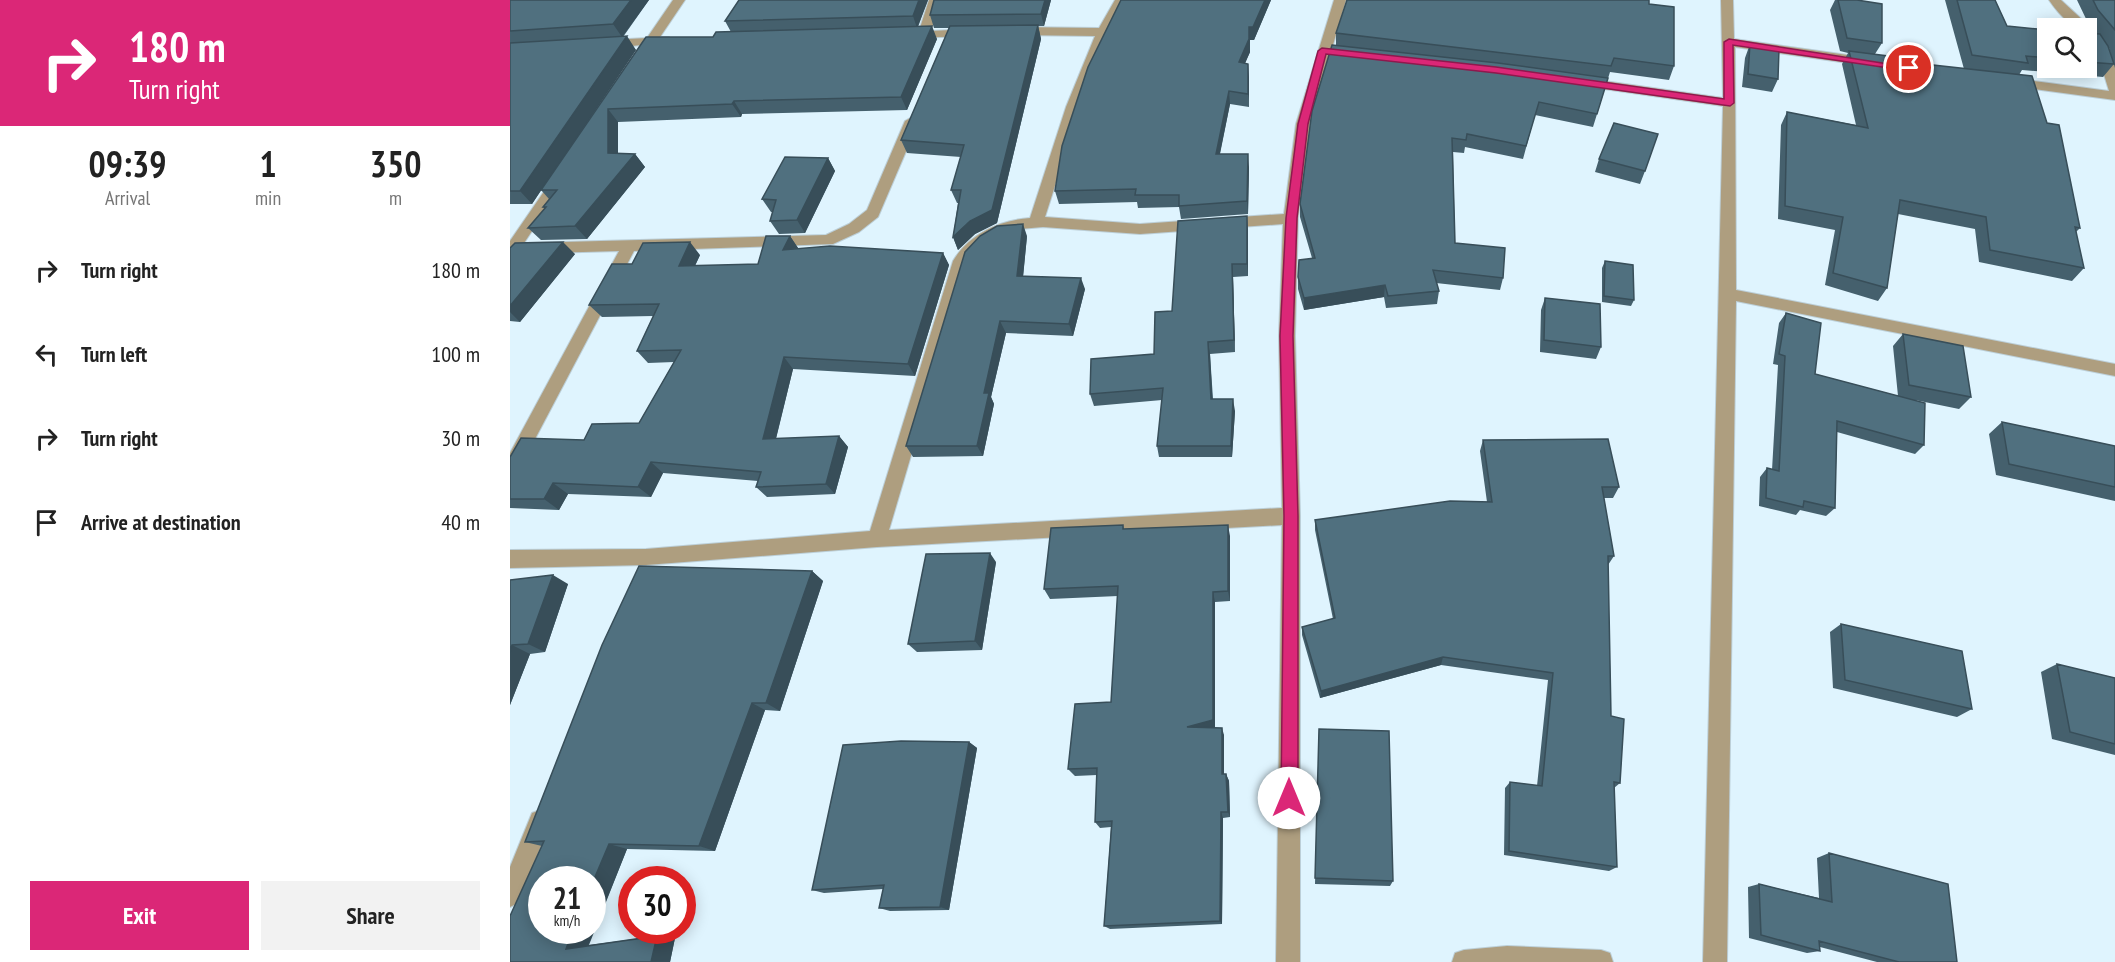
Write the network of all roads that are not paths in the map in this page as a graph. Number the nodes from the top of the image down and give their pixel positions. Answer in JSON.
{"nodes":[{"id":1,"x":679,"y":0,"type":"edge"},
{"id":2,"x":935,"y":0,"type":"edge"},
{"id":3,"x":1121,"y":0,"type":"edge"},
{"id":4,"x":1340,"y":0,"type":"edge"},
{"id":5,"x":1727,"y":0,"type":"edge"},
{"id":6,"x":2055,"y":0,"type":"edge"},
{"id":7,"x":2071,"y":18,"type":"edge"},
{"id":8,"x":980,"y":32,"type":"edge"},
{"id":9,"x":1001,"y":32,"type":"edge"},
{"id":10,"x":1101,"y":32,"type":"junction"},
{"id":11,"x":924,"y":34,"type":"junction"},
{"id":12,"x":901,"y":35,"type":"edge"},
{"id":13,"x":683,"y":40,"type":"edge"},
{"id":14,"x":2097,"y":40,"type":"edge"},
{"id":15,"x":652,"y":41,"type":"junction"},
{"id":16,"x":1729,"y":42,"type":"junction"},
{"id":17,"x":593,"y":45,"type":"edge"},
{"id":18,"x":638,"y":60,"type":"edge"},
{"id":19,"x":1886,"y":65,"type":"edge"},
{"id":20,"x":1566,"y":80,"type":"edge"},
{"id":21,"x":2001,"y":81,"type":"edge"},
{"id":22,"x":2115,"y":90,"type":"edge"},
{"id":23,"x":2115,"y":96,"type":"edge"},
{"id":24,"x":1730,"y":103,"type":"junction"},
{"id":25,"x":917,"y":107,"type":"edge"},
{"id":26,"x":566,"y":169,"type":"edge"},
{"id":27,"x":1291,"y":218,"type":"junction"},
{"id":28,"x":1037,"y":220,"type":"junction"},
{"id":29,"x":629,"y":246,"type":"junction"},
{"id":30,"x":512,"y":248,"type":"edge"},
{"id":31,"x":1728,"y":294,"type":"junction"},
{"id":32,"x":2115,"y":370,"type":"edge"},
{"id":33,"x":510,"y":470,"type":"edge"},
{"id":34,"x":1291,"y":516,"type":"junction"},
{"id":35,"x":877,"y":539,"type":"junction"},
{"id":36,"x":646,"y":557,"type":"junction"},
{"id":37,"x":510,"y":560,"type":"edge"},
{"id":38,"x":637,"y":579,"type":"edge"},
{"id":39,"x":549,"y":797,"type":"edge"},
{"id":40,"x":510,"y":895,"type":"edge"},
{"id":41,"x":1288,"y":962,"type":"edge"},
{"id":42,"x":1464,"y":962,"type":"edge"},
{"id":43,"x":1601,"y":962,"type":"edge"},
{"id":44,"x":1715,"y":962,"type":"edge"}],
"edges":[{"from":1,"to":15,"type":"street"},
{"from":2,"to":11,"type":"street"},
{"from":3,"to":10,"type":"street"},
{"from":4,"to":27,"type":"street"},
{"from":5,"to":16,"type":"street"},
{"from":6,"to":7,"type":"street"},
{"from":8,"to":11,"type":"street"},
{"from":9,"to":10,"type":"street"},
{"from":10,"to":28,"type":"street"},
{"from":11,"to":12,"type":"street"},
{"from":13,"to":15,"type":"street"},
{"from":14,"to":22,"type":"street"},
{"from":15,"to":17,"type":"street"},
{"from":15,"to":18,"type":"street"},
{"from":16,"to":19,"type":"street"},
{"from":16,"to":24,"type":"street"},
{"from":20,"to":24,"type":"street"},
{"from":21,"to":23,"type":"street"},
{"from":24,"to":31,"type":"street"},
{"from":25,"to":29,"type":"street"},
{"from":26,"to":30,"type":"street"},
{"from":27,"to":28,"type":"street"},
{"from":27,"to":34,"type":"street"},
{"from":28,"to":35,"type":"street"},
{"from":29,"to":30,"type":"street"},
{"from":29,"to":33,"type":"street"},
{"from":31,"to":32,"type":"street"},
{"from":31,"to":44,"type":"street"},
{"from":34,"to":35,"type":"street"},
{"from":34,"to":41,"type":"street"},
{"from":35,"to":36,"type":"street"},
{"from":36,"to":37,"type":"street"},
{"from":36,"to":38,"type":"street"},
{"from":39,"to":40,"type":"street"},
{"from":42,"to":43,"type":"street"}]}
